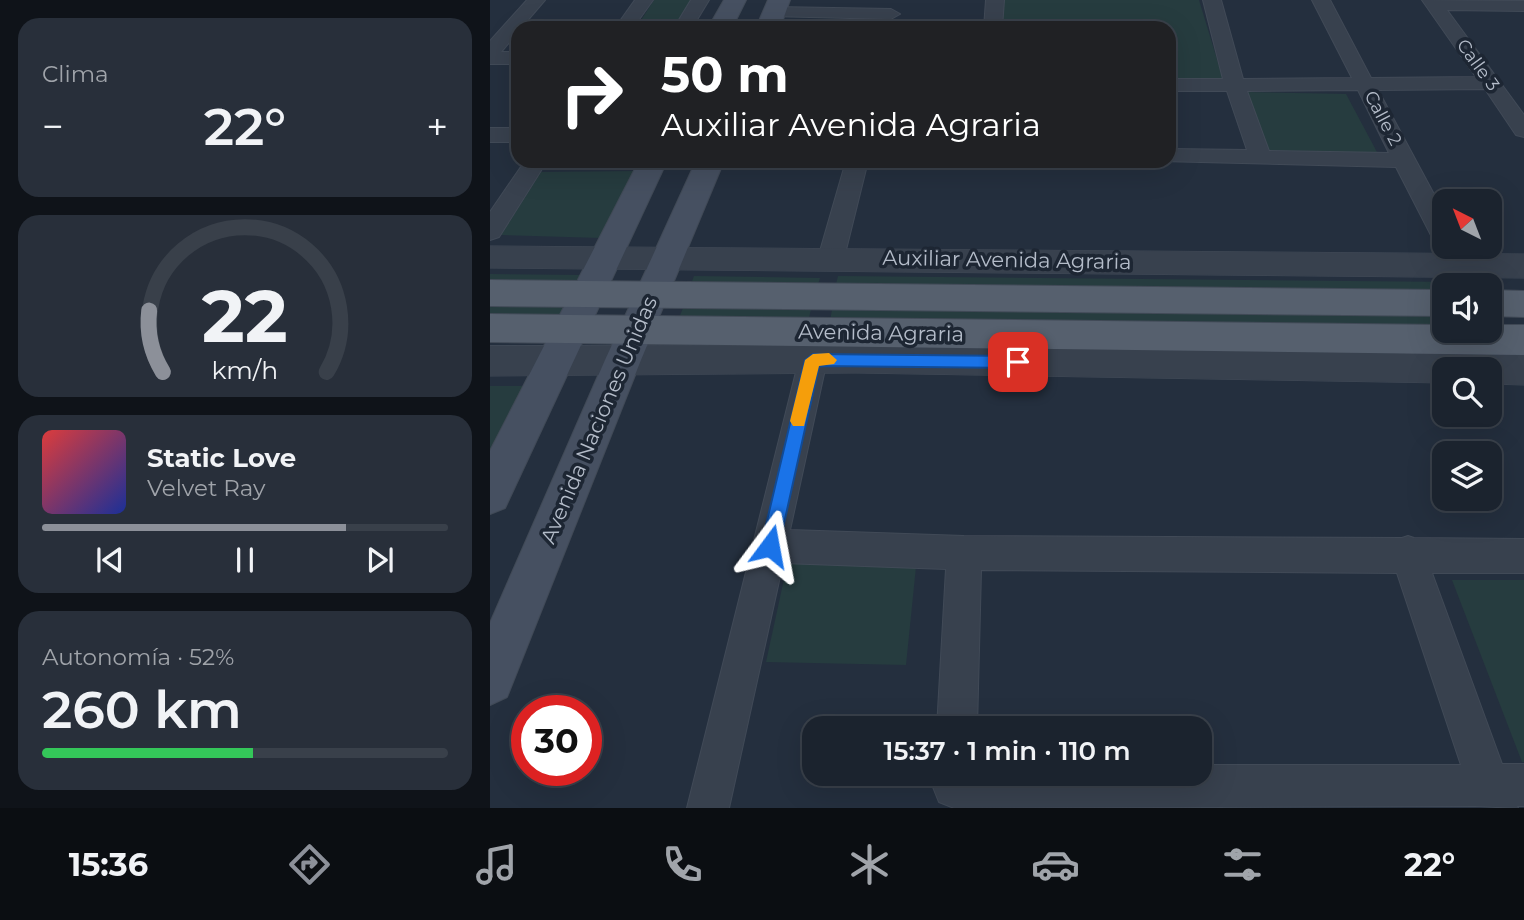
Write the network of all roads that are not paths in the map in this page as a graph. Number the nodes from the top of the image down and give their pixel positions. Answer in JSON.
{"nodes":[{"id":1,"x":536,"y":0,"type":"edge"},
{"id":2,"x":644,"y":0,"type":"edge"},
{"id":3,"x":700,"y":0,"type":"edge"},
{"id":4,"x":735,"y":0,"type":"edge"},
{"id":5,"x":995,"y":0,"type":"edge"},
{"id":6,"x":1212,"y":0,"type":"edge"},
{"id":7,"x":1321,"y":0,"type":"edge"},
{"id":8,"x":1432,"y":2,"type":"edge"},
{"id":9,"x":1524,"y":6,"type":"edge"},
{"id":10,"x":774,"y":13,"type":"edge"},
{"id":11,"x":891,"y":14,"type":"edge"},
{"id":12,"x":518,"y":21,"type":"edge"},
{"id":13,"x":629,"y":21,"type":"edge"},
{"id":14,"x":687,"y":21,"type":"edge"},
{"id":15,"x":724,"y":21,"type":"edge"},
{"id":16,"x":994,"y":21,"type":"edge"},
{"id":17,"x":511,"y":29,"type":"edge"},
{"id":18,"x":490,"y":53,"type":"edge"},
{"id":19,"x":490,"y":58,"type":"edge"},
{"id":20,"x":511,"y":58,"type":"edge"},
{"id":21,"x":1364,"y":83,"type":"junction"},
{"id":22,"x":1492,"y":83,"type":"junction"},
{"id":23,"x":1176,"y":85,"type":"edge"},
{"id":24,"x":1236,"y":86,"type":"junction"},
{"id":25,"x":1524,"y":130,"type":"edge"},
{"id":26,"x":490,"y":135,"type":"edge"},
{"id":27,"x":511,"y":135,"type":"edge"},
{"id":28,"x":1176,"y":156,"type":"edge"},
{"id":29,"x":1260,"y":157,"type":"junction"},
{"id":30,"x":1405,"y":160,"type":"junction"},
{"id":31,"x":531,"y":168,"type":"edge"},
{"id":32,"x":650,"y":168,"type":"edge"},
{"id":33,"x":707,"y":168,"type":"edge"},
{"id":34,"x":855,"y":168,"type":"edge"},
{"id":35,"x":1432,"y":213,"type":"edge"},
{"id":36,"x":490,"y":230,"type":"edge"},
{"id":37,"x":1432,"y":256,"type":"edge"},
{"id":38,"x":490,"y":257,"type":"edge"},
{"id":39,"x":606,"y":257,"type":"junction"},
{"id":40,"x":669,"y":258,"type":"junction"},
{"id":41,"x":831,"y":258,"type":"junction"},
{"id":42,"x":1474,"y":259,"type":"edge"},
{"id":43,"x":1524,"y":266,"type":"edge"},
{"id":44,"x":490,"y":293,"type":"edge"},
{"id":45,"x":587,"y":293,"type":"junction"},
{"id":46,"x":1432,"y":303,"type":"edge"},
{"id":47,"x":1502,"y":303,"type":"edge"},
{"id":48,"x":1524,"y":304,"type":"edge"},
{"id":49,"x":490,"y":328,"type":"edge"},
{"id":50,"x":637,"y":328,"type":"junction"},
{"id":51,"x":561,"y":345,"type":"junction"},
{"id":52,"x":813,"y":360,"type":"junction"},
{"id":53,"x":490,"y":362,"type":"edge"},
{"id":54,"x":1509,"y":368,"type":"edge"},
{"id":55,"x":490,"y":494,"type":"edge"},
{"id":56,"x":770,"y":546,"type":"junction"},
{"id":57,"x":964,"y":553,"type":"junction"},
{"id":58,"x":1408,"y":553,"type":"junction"},
{"id":59,"x":1524,"y":556,"type":"edge"},
{"id":60,"x":490,"y":680,"type":"edge"},
{"id":61,"x":957,"y":716,"type":"edge"},
{"id":62,"x":954,"y":789,"type":"edge"},
{"id":63,"x":1503,"y":793,"type":"edge"},
{"id":64,"x":708,"y":808,"type":"edge"}],
"edges":[{"from":1,"to":12,"type":"street"},
{"from":2,"to":13,"type":"street"},
{"from":3,"to":14,"type":"street"},
{"from":4,"to":15,"type":"main road"},
{"from":5,"to":16,"type":"street"},
{"from":6,"to":24,"type":"street"},
{"from":7,"to":21,"type":"street","name":"Calle 2"},
{"from":8,"to":9,"type":"street"},
{"from":8,"to":22,"type":"street","name":"Calle 3"},
{"from":10,"to":11,"type":"street"},
{"from":17,"to":18,"type":"street"},
{"from":19,"to":20,"type":"street"},
{"from":21,"to":22,"type":"street"},
{"from":21,"to":24,"type":"street"},
{"from":21,"to":30,"type":"street","name":"Calle 2"},
{"from":22,"to":25,"type":"street","name":"Calle 3"},
{"from":23,"to":24,"type":"street"},
{"from":24,"to":29,"type":"street"},
{"from":26,"to":27,"type":"street"},
{"from":28,"to":29,"type":"street"},
{"from":29,"to":30,"type":"street"},
{"from":30,"to":35,"type":"street","name":"Calle 2"},
{"from":31,"to":36,"type":"street"},
{"from":32,"to":39,"type":"main road"},
{"from":33,"to":40,"type":"main road","name":"Avenida Naciones Unidas"},
{"from":34,"to":41,"type":"street"},
{"from":37,"to":41,"type":"street","name":"Auxiliar Avenida Agraria"},
{"from":38,"to":39,"type":"street","name":"Auxiliar Avenida Agraria"},
{"from":39,"to":40,"type":"street","name":"Auxiliar Avenida Agraria"},
{"from":39,"to":45,"type":"main road"},
{"from":40,"to":41,"type":"street","name":"Auxiliar Avenida Agraria"},
{"from":40,"to":50,"type":"main road","name":"Avenida Naciones Unidas"},
{"from":42,"to":43,"type":"street","name":"Auxiliar Avenida Agraria"},
{"from":44,"to":45,"type":"main road","name":"Avenida Agraria"},
{"from":45,"to":50,"type":"main road","name":"Avenida Agraria"},
{"from":45,"to":51,"type":"main road"},
{"from":46,"to":50,"type":"main road","name":"Avenida Agraria"},
{"from":47,"to":48,"type":"main road"},
{"from":49,"to":51,"type":"main road","name":"Avenida Agraria"},
{"from":50,"to":51,"type":"main road","name":"Avenida Agraria"},
{"from":50,"to":52,"type":"street"},
{"from":50,"to":54,"type":"main road","name":"Avenida Agraria"},
{"from":50,"to":60,"type":"main road","name":"Avenida Naciones Unidas"},
{"from":51,"to":53,"type":"street"},
{"from":51,"to":55,"type":"main road"},
{"from":52,"to":54,"type":"street"},
{"from":52,"to":56,"type":"street"},
{"from":56,"to":57,"type":"street"},
{"from":56,"to":64,"type":"street"},
{"from":57,"to":58,"type":"street"},
{"from":57,"to":61,"type":"street"},
{"from":58,"to":59,"type":"street"},
{"from":58,"to":63,"type":"street"},
{"from":62,"to":63,"type":"street"}]}
